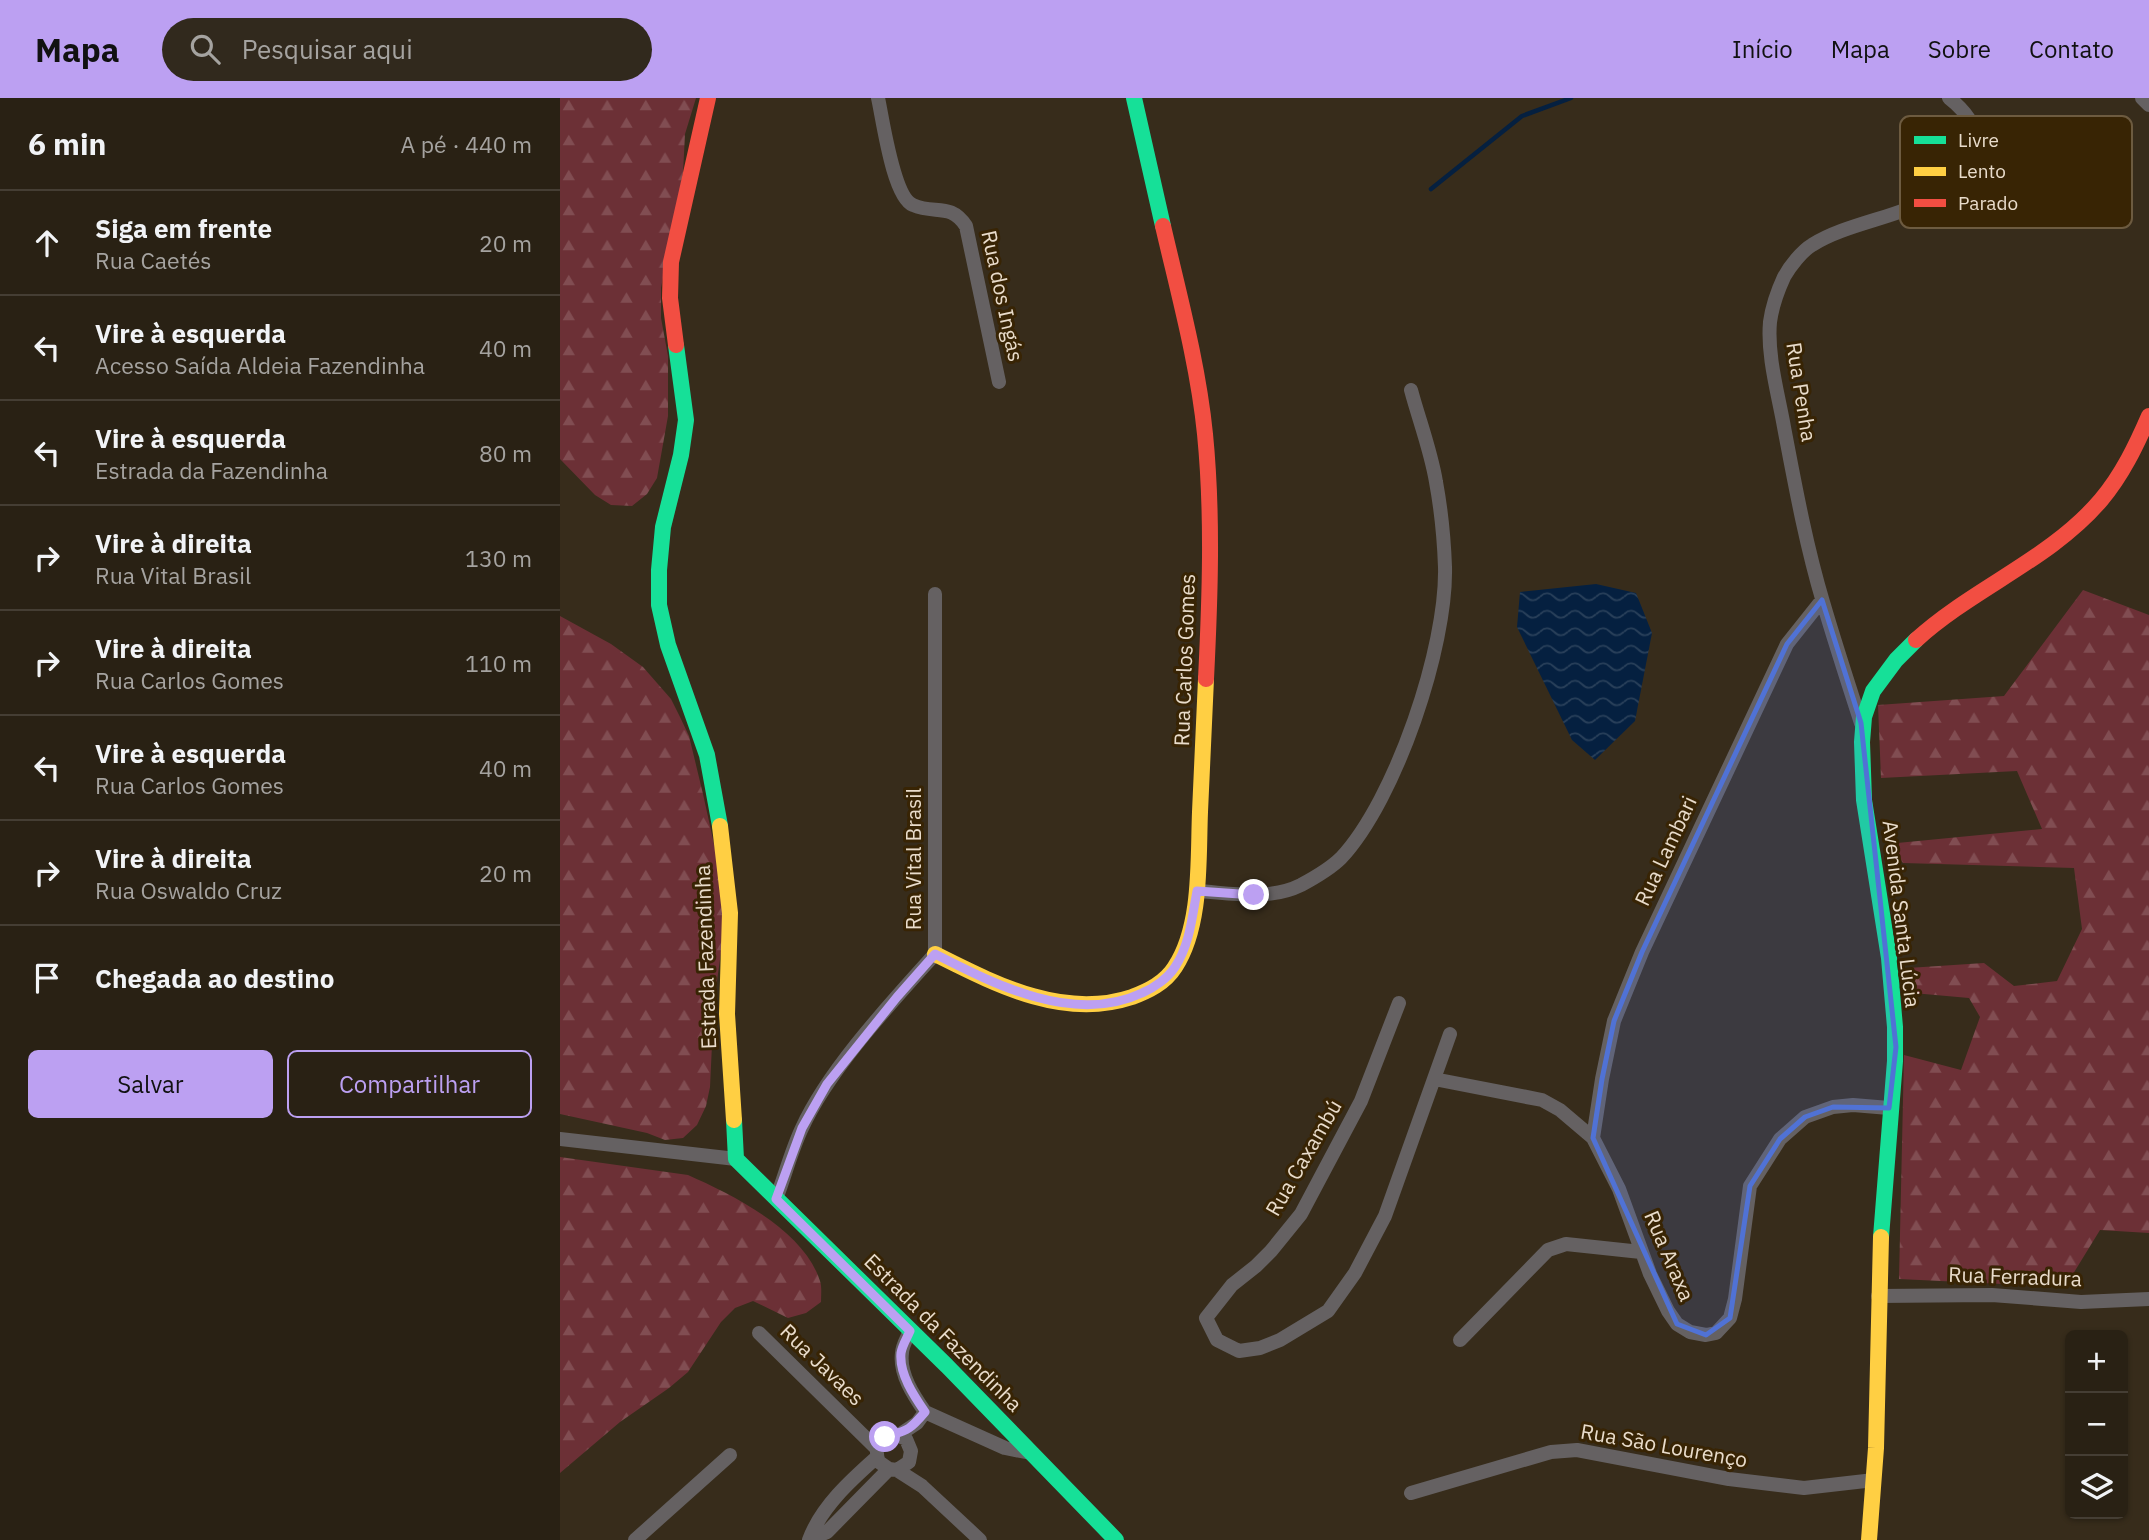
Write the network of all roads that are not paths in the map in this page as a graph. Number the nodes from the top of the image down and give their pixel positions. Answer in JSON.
{"nodes":[{"id":1,"x":708,"y":98,"type":"edge"},
{"id":2,"x":878,"y":98,"type":"edge"},
{"id":3,"x":1135,"y":98,"type":"edge"},
{"id":4,"x":1950,"y":98,"type":"edge"},
{"id":5,"x":2142,"y":98,"type":"edge"},
{"id":6,"x":2149,"y":104,"type":"edge"},
{"id":7,"x":1968,"y":116,"type":"edge"},
{"id":8,"x":1900,"y":211,"type":"edge"},
{"id":9,"x":999,"y":382,"type":"dead end"},
{"id":10,"x":1410,"y":390,"type":"dead end"},
{"id":11,"x":2149,"y":416,"type":"edge"},
{"id":12,"x":935,"y":594,"type":"dead end"},
{"id":13,"x":1822,"y":600,"type":"junction"},
{"id":14,"x":1861,"y":723,"type":"junction"},
{"id":15,"x":1197,"y":891,"type":"junction"},
{"id":16,"x":935,"y":954,"type":"junction"},
{"id":17,"x":1399,"y":1003,"type":"dead end"},
{"id":18,"x":1450,"y":1034,"type":"dead end"},
{"id":19,"x":1434,"y":1079,"type":"junction"},
{"id":20,"x":1889,"y":1108,"type":"junction"},
{"id":21,"x":1592,"y":1138,"type":"junction"},
{"id":22,"x":560,"y":1139,"type":"edge"},
{"id":23,"x":736,"y":1159,"type":"junction"},
{"id":24,"x":776,"y":1199,"type":"junction"},
{"id":25,"x":1641,"y":1252,"type":"junction"},
{"id":26,"x":1878,"y":1296,"type":"junction"},
{"id":27,"x":2149,"y":1299,"type":"edge"},
{"id":28,"x":910,"y":1331,"type":"junction"},
{"id":29,"x":759,"y":1333,"type":"dead end"},
{"id":30,"x":1460,"y":1340,"type":"dead end"},
{"id":31,"x":921,"y":1417,"type":"junction"},
{"id":32,"x":890,"y":1445,"type":"junction"},
{"id":33,"x":1034,"y":1454,"type":"junction"},
{"id":34,"x":730,"y":1455,"type":"dead end"},
{"id":35,"x":898,"y":1467,"type":"junction"},
{"id":36,"x":1874,"y":1479,"type":"junction"},
{"id":37,"x":1411,"y":1493,"type":"dead end"},
{"id":38,"x":657,"y":1521,"type":"junction"},
{"id":39,"x":635,"y":1540,"type":"edge"},
{"id":40,"x":646,"y":1540,"type":"edge"},
{"id":41,"x":809,"y":1540,"type":"edge"},
{"id":42,"x":980,"y":1540,"type":"edge"},
{"id":43,"x":1116,"y":1540,"type":"edge"},
{"id":44,"x":1869,"y":1540,"type":"edge"}],
"edges":[{"from":1,"to":23,"type":"street","name":"Estrada Fazendinha"},
{"from":2,"to":9,"type":"street","name":"Rua dos Ingás"},
{"from":3,"to":15,"type":"street","name":"Rua Carlos Gomes"},
{"from":4,"to":7,"type":"street","name":"Rua Penha"},
{"from":5,"to":6,"type":"street"},
{"from":8,"to":13,"type":"street","name":"Rua Penha"},
{"from":10,"to":15,"type":"street"},
{"from":11,"to":14,"type":"street","name":"Avenida Santa Lúcia"},
{"from":12,"to":16,"type":"street","name":"Rua Vital Brasil"},
{"from":13,"to":14,"type":"street","name":"Rua Penha"},
{"from":13,"to":21,"type":"street","name":"Rua Lambari"},
{"from":14,"to":20,"type":"street","name":"Avenida Santa Lúcia"},
{"from":15,"to":16,"type":"street","name":"Rua Carlos Gomes"},
{"from":16,"to":24,"type":"street","name":"Rua Vital Brasil"},
{"from":17,"to":19,"type":"street","name":"Rua Caxambú"},
{"from":18,"to":19,"type":"street","name":"Rua Caxambú"},
{"from":19,"to":21,"type":"street","name":"Rua Araxa"},
{"from":20,"to":25,"type":"street","name":"Rua Araxa"},
{"from":20,"to":26,"type":"street","name":"Avenida Santa Lúcia"},
{"from":21,"to":25,"type":"street","name":"Rua Araxa"},
{"from":22,"to":23,"type":"street"},
{"from":23,"to":24,"type":"street","name":"Estrada da Fazendinha"},
{"from":24,"to":28,"type":"street","name":"Estrada da Fazendinha"},
{"from":25,"to":30,"type":"street"},
{"from":26,"to":27,"type":"street","name":"Rua Ferradura"},
{"from":26,"to":36,"type":"street","name":"Avenida Santa Lúcia"},
{"from":28,"to":31,"type":"street"},
{"from":28,"to":33,"type":"street","name":"Estrada da Fazendinha"},
{"from":29,"to":32,"type":"street","name":"Rua Javaes"},
{"from":31,"to":32,"type":"street"},
{"from":31,"to":33,"type":"street"},
{"from":32,"to":35,"type":"street"},
{"from":32,"to":35,"type":"street","name":"Rua Javaes"},
{"from":32,"to":41,"type":"street"},
{"from":33,"to":43,"type":"street","name":"Estrada da Fazendinha"},
{"from":34,"to":38,"type":"street"},
{"from":35,"to":41,"type":"street"},
{"from":35,"to":42,"type":"street","name":"Rua Javaes"},
{"from":36,"to":37,"type":"street","name":"Rua São Lourenço"},
{"from":36,"to":44,"type":"street","name":"Avenida Santa Lúcia"},
{"from":38,"to":39,"type":"street"},
{"from":38,"to":40,"type":"street"}]}
